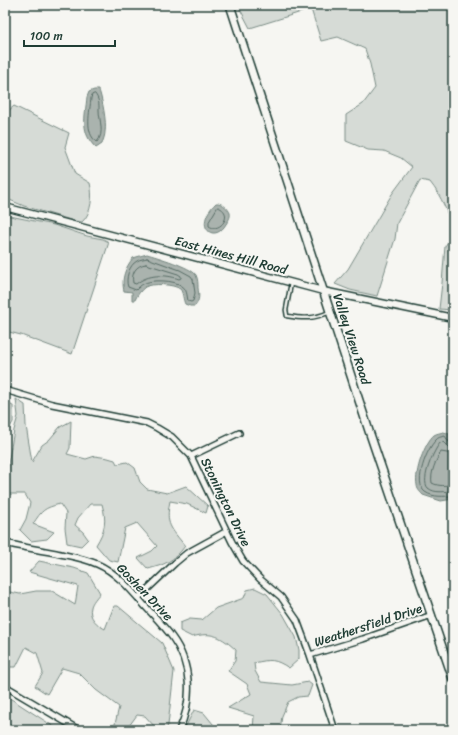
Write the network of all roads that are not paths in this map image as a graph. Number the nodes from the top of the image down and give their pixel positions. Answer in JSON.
{"nodes":[{"id":1,"x":230,"y":5,"type":"edge"},
{"id":2,"x":5,"y":207,"type":"edge"},
{"id":3,"x":291,"y":282,"type":"junction"},
{"id":4,"x":324,"y":290,"type":"junction"},
{"id":5,"x":330,"y":312,"type":"junction"},
{"id":6,"x":453,"y":318,"type":"edge"},
{"id":7,"x":5,"y":390,"type":"edge"},
{"id":8,"x":239,"y":433,"type":"dead end"},
{"id":9,"x":191,"y":456,"type":"junction"},
{"id":10,"x":227,"y":531,"type":"junction"},
{"id":11,"x":5,"y":543,"type":"edge"},
{"id":12,"x":138,"y":598,"type":"junction"},
{"id":13,"x":432,"y":615,"type":"junction"},
{"id":14,"x":310,"y":655,"type":"junction"},
{"id":15,"x":453,"y":679,"type":"edge"},
{"id":16,"x":5,"y":686,"type":"edge"},
{"id":17,"x":79,"y":730,"type":"edge"},
{"id":18,"x":179,"y":730,"type":"edge"},
{"id":19,"x":335,"y":730,"type":"edge"}],
"edges":[{"from":1,"to":4,"type":"main road","name":"Valley View Road"},
{"from":2,"to":3,"type":"street","name":"East Hines Hill Road"},
{"from":3,"to":4,"type":"street","name":"East Hines Hill Road"},
{"from":3,"to":5,"type":"lane"},
{"from":4,"to":5,"type":"main road","name":"Valley View Road"},
{"from":4,"to":6,"type":"street","name":"East Hines Hill Road"},
{"from":5,"to":13,"type":"main road","name":"Valley View Road"},
{"from":7,"to":9,"type":"street","name":"Stonington Drive"},
{"from":8,"to":9,"type":"street"},
{"from":9,"to":10,"type":"street","name":"Stonington Drive"},
{"from":10,"to":12,"type":"street"},
{"from":10,"to":14,"type":"street","name":"Stonington Drive"},
{"from":11,"to":12,"type":"street","name":"Goshen Drive"},
{"from":12,"to":18,"type":"street","name":"Goshen Drive"},
{"from":13,"to":14,"type":"street","name":"Weathersfield Drive"},
{"from":13,"to":15,"type":"main road","name":"Valley View Road"},
{"from":14,"to":19,"type":"street","name":"Stonington Drive"},
{"from":16,"to":17,"type":"street"}]}
